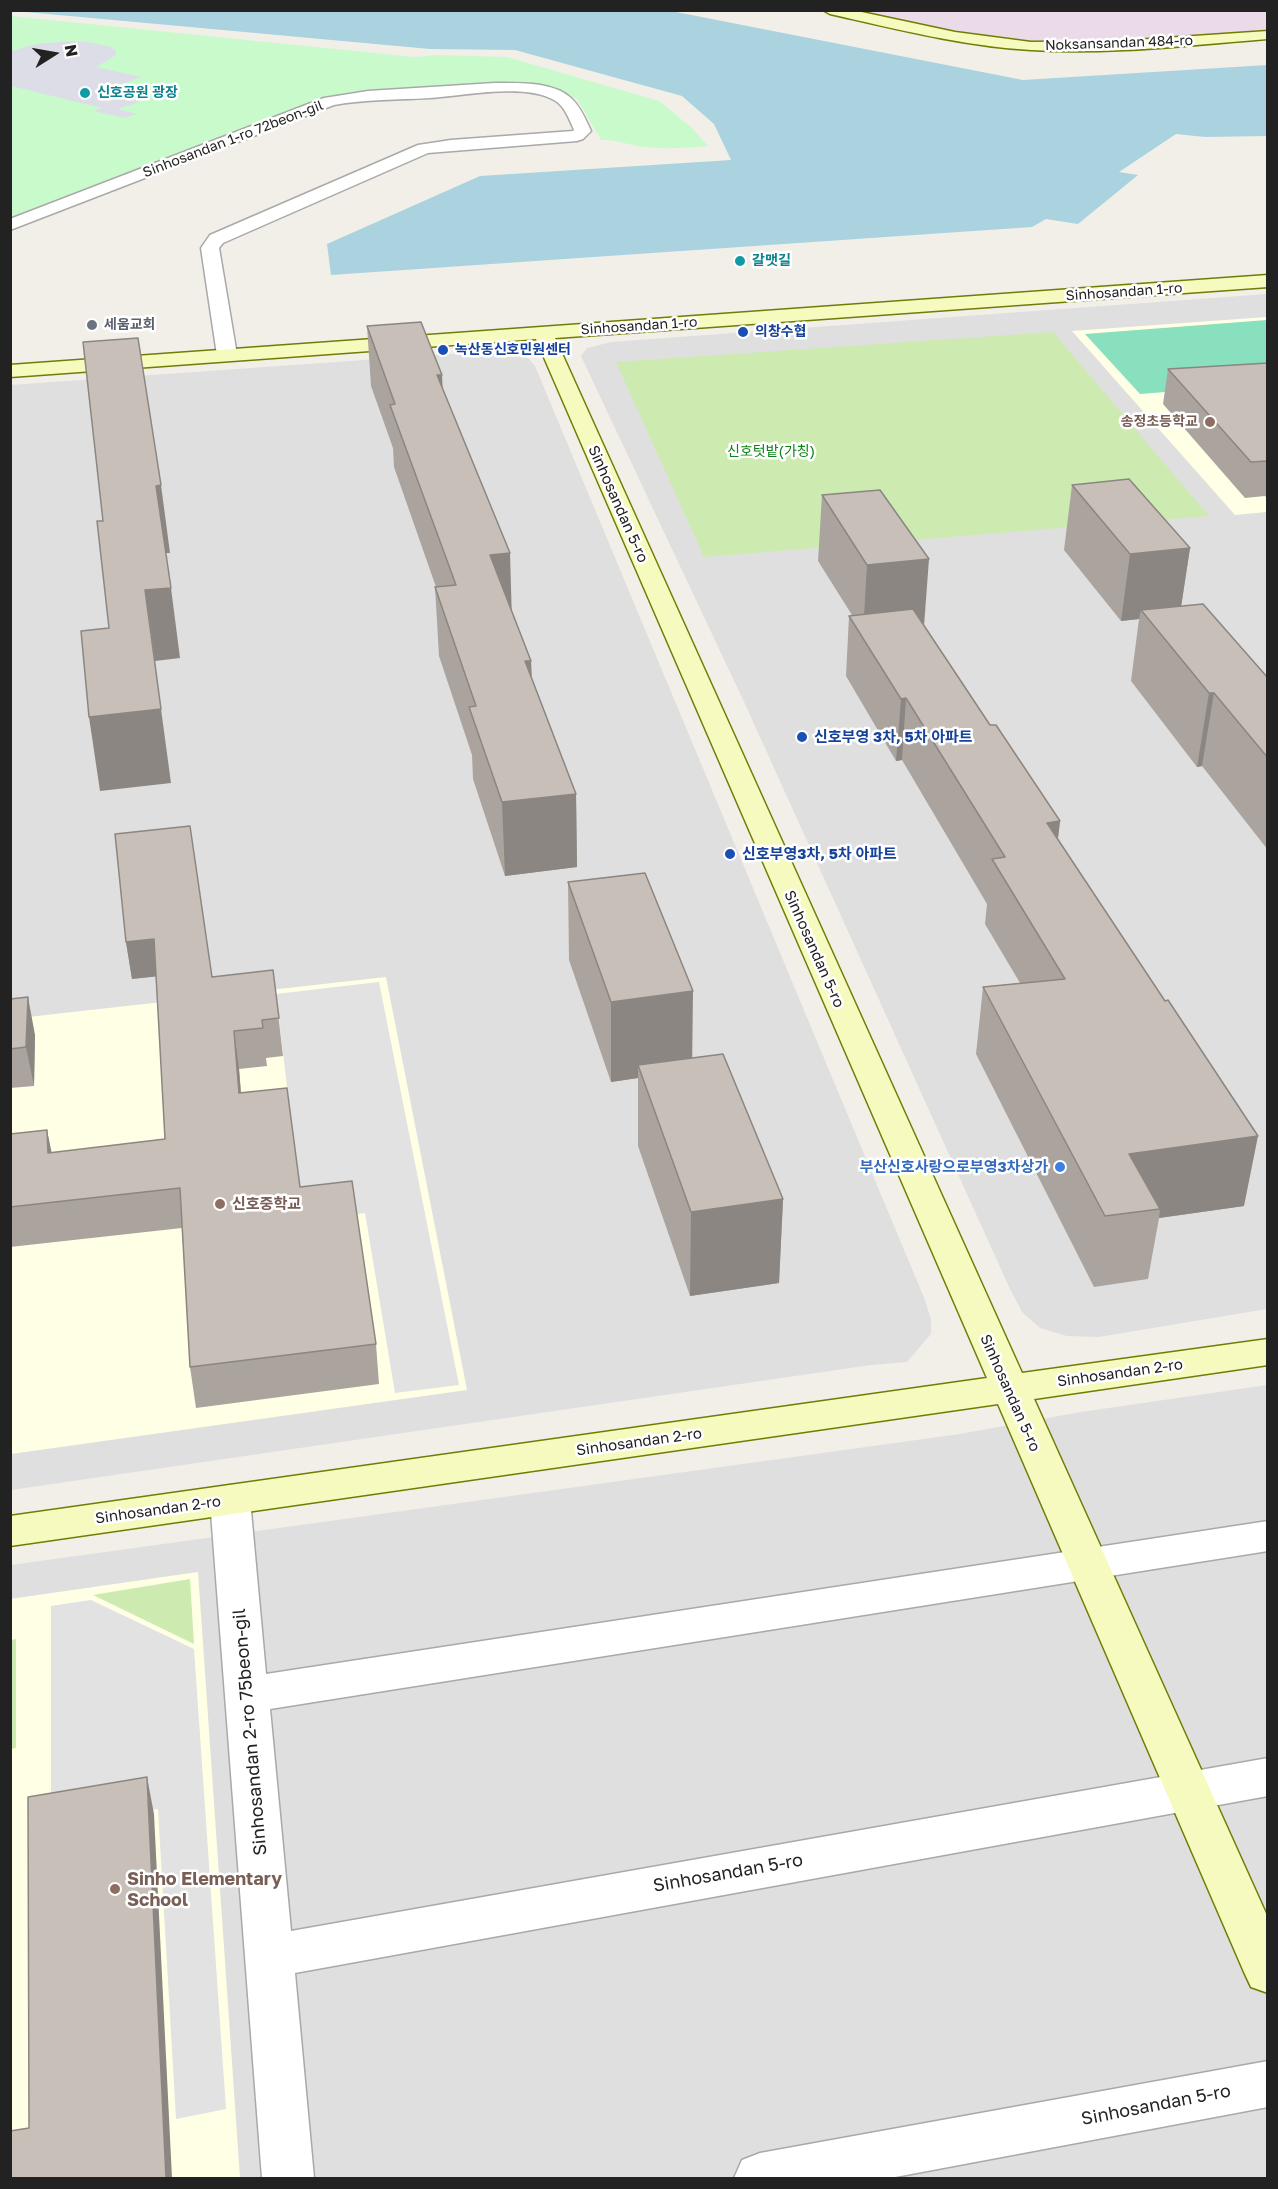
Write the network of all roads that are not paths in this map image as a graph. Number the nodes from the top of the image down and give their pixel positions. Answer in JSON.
{"nodes":[{"id":1,"x":830,"y":10,"type":"edge"},
{"id":2,"x":1268,"y":36,"type":"edge"},
{"id":3,"x":10,"y":225,"type":"edge"},
{"id":4,"x":1268,"y":281,"type":"edge"},
{"id":5,"x":543,"y":333,"type":"junction"},
{"id":6,"x":227,"y":355,"type":"junction"},
{"id":7,"x":10,"y":371,"type":"edge"},
{"id":8,"x":1268,"y":1352,"type":"edge"},
{"id":9,"x":1008,"y":1389,"type":"junction"},
{"id":10,"x":230,"y":1500,"type":"junction"},
{"id":11,"x":10,"y":1531,"type":"edge"},
{"id":12,"x":1268,"y":1536,"type":"edge"},
{"id":13,"x":1086,"y":1564,"type":"junction"},
{"id":14,"x":247,"y":1695,"type":"junction"},
{"id":15,"x":1268,"y":1777,"type":"edge"},
{"id":16,"x":1187,"y":1791,"type":"junction"},
{"id":17,"x":269,"y":1956,"type":"junction"},
{"id":18,"x":1268,"y":1972,"type":"edge"},
{"id":19,"x":1268,"y":2084,"type":"edge"},
{"id":20,"x":288,"y":2178,"type":"edge"},
{"id":21,"x":760,"y":2178,"type":"edge"}],
"edges":[{"from":1,"to":2,"type":"main road","name":"Noksansandan 484-ro"},
{"from":3,"to":6,"type":"street","name":"Sinhosandan 1-ro 72beon-gil"},
{"from":4,"to":5,"type":"main road","name":"Sinhosandan 1-ro"},
{"from":5,"to":6,"type":"main road","name":"Sinhosandan 1-ro"},
{"from":5,"to":9,"type":"main road","name":"Sinhosandan 5-ro"},
{"from":6,"to":7,"type":"main road","name":"Sinhosandan 1-ro"},
{"from":8,"to":9,"type":"main road","name":"Sinhosandan 2-ro"},
{"from":9,"to":10,"type":"main road","name":"Sinhosandan 2-ro"},
{"from":9,"to":13,"type":"main road","name":"Sinhosandan 5-ro"},
{"from":10,"to":11,"type":"main road","name":"Sinhosandan 2-ro"},
{"from":10,"to":14,"type":"street","name":"Sinhosandan 2-ro 75beon-gil"},
{"from":12,"to":13,"type":"street"},
{"from":13,"to":14,"type":"street"},
{"from":13,"to":16,"type":"main road","name":"Sinhosandan 5-ro"},
{"from":14,"to":17,"type":"street","name":"Sinhosandan 2-ro 75beon-gil"},
{"from":15,"to":16,"type":"street","name":"Sinhosandan 5-ro"},
{"from":16,"to":17,"type":"street","name":"Sinhosandan 5-ro"},
{"from":16,"to":18,"type":"main road","name":"Sinhosandan 5-ro"},
{"from":17,"to":20,"type":"street","name":"Sinhosandan 2-ro 75beon-gil"},
{"from":19,"to":21,"type":"street","name":"Sinhosandan 5-ro"}]}
